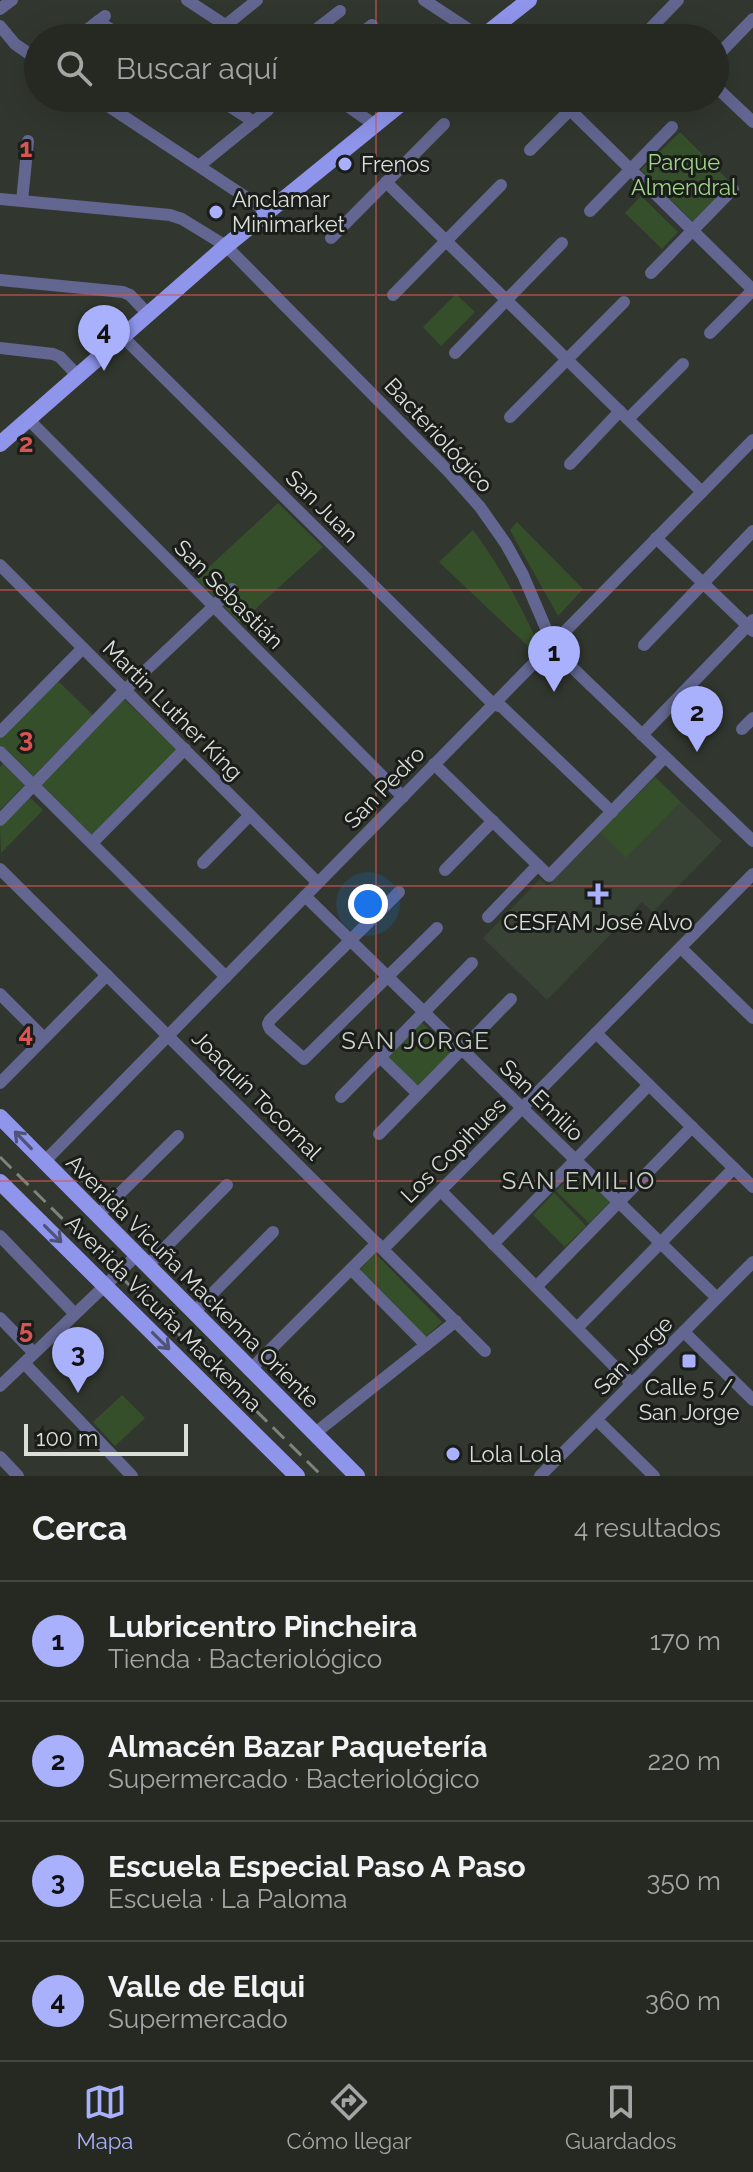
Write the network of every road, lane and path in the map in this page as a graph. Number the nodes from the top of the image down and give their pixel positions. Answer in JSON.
{"nodes":[{"id":1,"x":12,"y":0,"type":"edge"},
{"id":2,"x":187,"y":0,"type":"edge"},
{"id":3,"x":257,"y":0,"type":"edge"},
{"id":4,"x":424,"y":0,"type":"edge"},
{"id":5,"x":529,"y":0,"type":"edge"},
{"id":6,"x":678,"y":0,"type":"edge"},
{"id":7,"x":0,"y":9,"type":"edge"},
{"id":8,"x":340,"y":11,"type":"dead end"},
{"id":9,"x":224,"y":24,"type":"edge"},
{"id":10,"x":227,"y":24,"type":"edge"},
{"id":11,"x":323,"y":24,"type":"edge"},
{"id":12,"x":466,"y":24,"type":"edge"},
{"id":13,"x":501,"y":24,"type":"edge"},
{"id":14,"x":655,"y":24,"type":"edge"},
{"id":15,"x":0,"y":26,"type":"edge"},
{"id":16,"x":751,"y":26,"type":"edge"},
{"id":17,"x":729,"y":46,"type":"edge"},
{"id":18,"x":24,"y":50,"type":"edge"},
{"id":19,"x":729,"y":99,"type":"edge"},
{"id":20,"x":117,"y":112,"type":"edge"},
{"id":21,"x":239,"y":112,"type":"edge"},
{"id":22,"x":266,"y":112,"type":"edge"},
{"id":23,"x":356,"y":112,"type":"edge"},
{"id":24,"x":391,"y":112,"type":"edge"},
{"id":25,"x":568,"y":112,"type":"edge"},
{"id":26,"x":572,"y":112,"type":"edge"},
{"id":27,"x":254,"y":122,"type":"junction"},
{"id":28,"x":753,"y":122,"type":"edge"},
{"id":29,"x":444,"y":124,"type":"dead end"},
{"id":30,"x":375,"y":125,"type":"junction"},
{"id":31,"x":672,"y":127,"type":"dead end"},
{"id":32,"x":28,"y":141,"type":"dead end"},
{"id":33,"x":530,"y":150,"type":"dead end"},
{"id":34,"x":199,"y":166,"type":"junction"},
{"id":35,"x":631,"y":169,"type":"junction"},
{"id":36,"x":386,"y":182,"type":"junction"},
{"id":37,"x":501,"y":185,"type":"dead end"},
{"id":38,"x":733,"y":189,"type":"dead end"},
{"id":39,"x":0,"y":199,"type":"edge"},
{"id":40,"x":22,"y":201,"type":"junction"},
{"id":41,"x":590,"y":211,"type":"dead end"},
{"id":42,"x":268,"y":212,"type":"junction"},
{"id":43,"x":692,"y":230,"type":"junction"},
{"id":44,"x":331,"y":238,"type":"dead end"},
{"id":45,"x":446,"y":240,"type":"junction"},
{"id":46,"x":562,"y":243,"type":"dead end"},
{"id":47,"x":226,"y":246,"type":"junction"},
{"id":48,"x":651,"y":273,"type":"dead end"},
{"id":49,"x":0,"y":280,"type":"edge"},
{"id":50,"x":753,"y":290,"type":"edge"},
{"id":51,"x":393,"y":295,"type":"dead end"},
{"id":52,"x":507,"y":300,"type":"junction"},
{"id":53,"x":624,"y":302,"type":"dead end"},
{"id":54,"x":148,"y":314,"type":"junction"},
{"id":55,"x":710,"y":333,"type":"dead end"},
{"id":56,"x":122,"y":336,"type":"junction"},
{"id":57,"x":0,"y":348,"type":"edge"},
{"id":58,"x":455,"y":353,"type":"dead end"},
{"id":59,"x":567,"y":359,"type":"junction"},
{"id":60,"x":683,"y":364,"type":"dead end"},
{"id":61,"x":78,"y":376,"type":"junction"},
{"id":62,"x":624,"y":415,"type":"junction"},
{"id":63,"x":510,"y":417,"type":"dead end"},
{"id":64,"x":28,"y":419,"type":"junction"},
{"id":65,"x":753,"y":440,"type":"edge"},
{"id":66,"x":0,"y":444,"type":"edge"},
{"id":67,"x":570,"y":464,"type":"dead end"},
{"id":68,"x":702,"y":492,"type":"junction"},
{"id":69,"x":753,"y":531,"type":"edge"},
{"id":70,"x":656,"y":538,"type":"junction"},
{"id":71,"x":1,"y":569,"type":"edge"},
{"id":72,"x":703,"y":583,"type":"junction"},
{"id":73,"x":232,"y":589,"type":"dead end"},
{"id":74,"x":214,"y":606,"type":"junction"},
{"id":75,"x":751,"y":626,"type":"edge"},
{"id":76,"x":552,"y":645,"type":"junction"},
{"id":77,"x":644,"y":645,"type":"dead end"},
{"id":78,"x":83,"y":648,"type":"junction"},
{"id":79,"x":125,"y":690,"type":"junction"},
{"id":80,"x":493,"y":704,"type":"junction"},
{"id":81,"x":753,"y":718,"type":"edge"},
{"id":82,"x":742,"y":729,"type":"dead end"},
{"id":83,"x":0,"y":732,"type":"edge"},
{"id":84,"x":642,"y":735,"type":"junction"},
{"id":85,"x":185,"y":749,"type":"junction"},
{"id":86,"x":0,"y":752,"type":"edge"},
{"id":87,"x":665,"y":757,"type":"junction"},
{"id":88,"x":434,"y":764,"type":"junction"},
{"id":89,"x":33,"y":786,"type":"junction"},
{"id":90,"x":403,"y":797,"type":"junction"},
{"id":91,"x":612,"y":812,"type":"junction"},
{"id":92,"x":250,"y":815,"type":"junction"},
{"id":93,"x":0,"y":820,"type":"edge"},
{"id":94,"x":493,"y":821,"type":"junction"},
{"id":95,"x":753,"y":841,"type":"edge"},
{"id":96,"x":92,"y":843,"type":"junction"},
{"id":97,"x":203,"y":863,"type":"dead end"},
{"id":98,"x":538,"y":865,"type":"junction"},
{"id":99,"x":0,"y":869,"type":"edge"},
{"id":100,"x":445,"y":870,"type":"dead end"},
{"id":101,"x":753,"y":874,"type":"edge"},
{"id":102,"x":318,"y":883,"type":"junction"},
{"id":103,"x":399,"y":892,"type":"dead end"},
{"id":104,"x":305,"y":896,"type":"junction"},
{"id":105,"x":488,"y":917,"type":"dead end"},
{"id":106,"x":437,"y":928,"type":"dead end"},
{"id":107,"x":350,"y":941,"type":"junction"},
{"id":108,"x":681,"y":948,"type":"junction"},
{"id":109,"x":472,"y":963,"type":"dead end"},
{"id":110,"x":107,"y":975,"type":"junction"},
{"id":111,"x":226,"y":977,"type":"junction"},
{"id":112,"x":387,"y":977,"type":"junction"},
{"id":113,"x":0,"y":994,"type":"edge"},
{"id":114,"x":511,"y":999,"type":"dead end"},
{"id":115,"x":424,"y":1012,"type":"junction"},
{"id":116,"x":753,"y":1018,"type":"edge"},
{"id":117,"x":596,"y":1033,"type":"junction"},
{"id":118,"x":168,"y":1036,"type":"junction"},
{"id":119,"x":44,"y":1038,"type":"junction"},
{"id":120,"x":462,"y":1049,"type":"junction"},
{"id":121,"x":380,"y":1057,"type":"junction"},
{"id":122,"x":0,"y":1083,"type":"edge"},
{"id":123,"x":649,"y":1085,"type":"junction"},
{"id":124,"x":418,"y":1094,"type":"junction"},
{"id":125,"x":341,"y":1097,"type":"dead end"},
{"id":126,"x":522,"y":1108,"type":"junction"},
{"id":127,"x":0,"y":1117,"type":"edge"},
{"id":128,"x":692,"y":1127,"type":"junction"},
{"id":129,"x":379,"y":1134,"type":"dead end"},
{"id":130,"x":178,"y":1136,"type":"dead end"},
{"id":131,"x":575,"y":1160,"type":"junction"},
{"id":132,"x":44,"y":1162,"type":"junction"},
{"id":133,"x":734,"y":1168,"type":"junction"},
{"id":134,"x":0,"y":1182,"type":"edge"},
{"id":135,"x":227,"y":1185,"type":"dead end"},
{"id":136,"x":753,"y":1187,"type":"edge"},
{"id":137,"x":441,"y":1191,"type":"junction"},
{"id":138,"x":618,"y":1202,"type":"junction"},
{"id":139,"x":97,"y":1216,"type":"junction"},
{"id":140,"x":273,"y":1232,"type":"dead end"},
{"id":141,"x":0,"y":1236,"type":"edge"},
{"id":142,"x":660,"y":1243,"type":"junction"},
{"id":143,"x":493,"y":1244,"type":"junction"},
{"id":144,"x":380,"y":1246,"type":"junction"},
{"id":145,"x":142,"y":1261,"type":"junction"},
{"id":146,"x":753,"y":1262,"type":"edge"},
{"id":147,"x":351,"y":1269,"type":"junction"},
{"id":148,"x":105,"y":1286,"type":"junction"},
{"id":149,"x":536,"y":1287,"type":"junction"},
{"id":150,"x":717,"y":1298,"type":"junction"},
{"id":151,"x":194,"y":1312,"type":"junction"},
{"id":152,"x":75,"y":1314,"type":"junction"},
{"id":153,"x":0,"y":1318,"type":"edge"},
{"id":154,"x":456,"y":1321,"type":"junction"},
{"id":155,"x":577,"y":1328,"type":"junction"},
{"id":156,"x":684,"y":1332,"type":"junction"},
{"id":157,"x":426,"y":1345,"type":"junction"},
{"id":158,"x":485,"y":1351,"type":"dead end"},
{"id":159,"x":34,"y":1353,"type":"junction"},
{"id":160,"x":24,"y":1363,"type":"junction"},
{"id":161,"x":250,"y":1370,"type":"junction"},
{"id":162,"x":632,"y":1384,"type":"junction"},
{"id":163,"x":0,"y":1386,"type":"edge"},
{"id":164,"x":753,"y":1400,"type":"edge"},
{"id":165,"x":597,"y":1420,"type":"junction"},
{"id":166,"x":314,"y":1434,"type":"junction"},
{"id":167,"x":0,"y":1457,"type":"edge"},
{"id":168,"x":18,"y":1476,"type":"edge"},
{"id":169,"x":132,"y":1476,"type":"edge"},
{"id":170,"x":297,"y":1476,"type":"edge"},
{"id":171,"x":357,"y":1476,"type":"edge"},
{"id":172,"x":540,"y":1476,"type":"edge"},
{"id":173,"x":654,"y":1476,"type":"edge"}],
"edges":[{"from":1,"to":7,"type":"street"},
{"from":2,"to":9,"type":"street"},
{"from":3,"to":10,"type":"street"},
{"from":4,"to":12,"type":"street"},
{"from":5,"to":13,"type":"main road"},
{"from":6,"to":14,"type":"street"},
{"from":8,"to":11,"type":"street"},
{"from":15,"to":18,"type":"street"},
{"from":16,"to":17,"type":"street"},
{"from":19,"to":28,"type":"street"},
{"from":20,"to":34,"type":"street"},
{"from":21,"to":27,"type":"street"},
{"from":22,"to":27,"type":"street"},
{"from":23,"to":30,"type":"street"},
{"from":24,"to":30,"type":"main road"},
{"from":25,"to":33,"type":"street"},
{"from":26,"to":35,"type":"street"},
{"from":27,"to":34,"type":"street"},
{"from":29,"to":36,"type":"street"},
{"from":30,"to":42,"type":"main road"},
{"from":31,"to":35,"type":"street"},
{"from":32,"to":40,"type":"street"},
{"from":34,"to":42,"type":"street"},
{"from":35,"to":41,"type":"street"},
{"from":35,"to":43,"type":"street"},
{"from":36,"to":44,"type":"street"},
{"from":36,"to":45,"type":"street"},
{"from":37,"to":45,"type":"street"},
{"from":38,"to":43,"type":"street"},
{"from":39,"to":40,"type":"street","name":"Bacteriológico"},
{"from":40,"to":47,"type":"street","name":"Bacteriológico"},
{"from":42,"to":47,"type":"main road"},
{"from":43,"to":48,"type":"street"},
{"from":43,"to":50,"type":"street"},
{"from":45,"to":51,"type":"street"},
{"from":45,"to":52,"type":"street"},
{"from":46,"to":52,"type":"street"},
{"from":47,"to":54,"type":"main road"},
{"from":47,"to":76,"type":"street","name":"Bacteriológico"},
{"from":49,"to":54,"type":"street"},
{"from":50,"to":55,"type":"street"},
{"from":52,"to":58,"type":"street"},
{"from":52,"to":59,"type":"street"},
{"from":53,"to":59,"type":"street"},
{"from":54,"to":56,"type":"main road"},
{"from":56,"to":61,"type":"main road"},
{"from":56,"to":80,"type":"street","name":"San Juan"},
{"from":57,"to":61,"type":"street"},
{"from":59,"to":62,"type":"street"},
{"from":59,"to":63,"type":"street"},
{"from":60,"to":62,"type":"street"},
{"from":61,"to":64,"type":"main road"},
{"from":62,"to":67,"type":"street"},
{"from":62,"to":68,"type":"street"},
{"from":64,"to":66,"type":"main road"},
{"from":64,"to":74,"type":"street","name":"San Sebastián"},
{"from":65,"to":68,"type":"street","name":"San Pedro"},
{"from":68,"to":70,"type":"street","name":"San Pedro"},
{"from":69,"to":72,"type":"street"},
{"from":70,"to":72,"type":"street"},
{"from":70,"to":76,"type":"street","name":"San Pedro"},
{"from":71,"to":78,"type":"street","name":"Martin Luther King"},
{"from":72,"to":75,"type":"street"},
{"from":72,"to":77,"type":"street"},
{"from":73,"to":74,"type":"street"},
{"from":74,"to":79,"type":"street"},
{"from":74,"to":90,"type":"street","name":"San Sebastián"},
{"from":75,"to":84,"type":"street"},
{"from":76,"to":80,"type":"street","name":"San Pedro"},
{"from":76,"to":84,"type":"street","name":"Bacteriológico"},
{"from":78,"to":79,"type":"street","name":"Martin Luther King"},
{"from":78,"to":83,"type":"street"},
{"from":79,"to":85,"type":"street","name":"Martin Luther King"},
{"from":79,"to":89,"type":"street"},
{"from":80,"to":88,"type":"street","name":"San Pedro"},
{"from":80,"to":91,"type":"street","name":"San Juan"},
{"from":81,"to":82,"type":"street"},
{"from":84,"to":87,"type":"street","name":"Bacteriológico"},
{"from":85,"to":92,"type":"street","name":"Martin Luther King"},
{"from":85,"to":96,"type":"street"},
{"from":86,"to":89,"type":"street"},
{"from":87,"to":91,"type":"street"},
{"from":87,"to":95,"type":"street","name":"Bacteriológico"},
{"from":88,"to":90,"type":"street","name":"San Pedro"},
{"from":88,"to":94,"type":"street"},
{"from":89,"to":93,"type":"street"},
{"from":89,"to":96,"type":"street"},
{"from":90,"to":102,"type":"street","name":"San Pedro"},
{"from":91,"to":98,"type":"street"},
{"from":92,"to":97,"type":"street"},
{"from":92,"to":102,"type":"street","name":"Martin Luther King"},
{"from":94,"to":98,"type":"street"},
{"from":94,"to":100,"type":"street"},
{"from":96,"to":111,"type":"street"},
{"from":98,"to":105,"type":"street"},
{"from":99,"to":110,"type":"street","name":"Joaquín Tocornal"},
{"from":101,"to":108,"type":"street","name":"Los Copihues"},
{"from":102,"to":104,"type":"street","name":"San Pedro"},
{"from":103,"to":107,"type":"street"},
{"from":104,"to":107,"type":"street","name":"San Emilio"},
{"from":104,"to":111,"type":"street","name":"San Pedro"},
{"from":106,"to":112,"type":"street"},
{"from":107,"to":112,"type":"street","name":"San Emilio"},
{"from":107,"to":112,"type":"street"},
{"from":108,"to":116,"type":"street"},
{"from":108,"to":117,"type":"street","name":"Los Copihues"},
{"from":109,"to":115,"type":"street"},
{"from":110,"to":118,"type":"street","name":"Joaquín Tocornal"},
{"from":110,"to":119,"type":"street"},
{"from":111,"to":118,"type":"street","name":"San Pedro"},
{"from":112,"to":115,"type":"street","name":"San Emilio"},
{"from":113,"to":119,"type":"street"},
{"from":114,"to":120,"type":"street"},
{"from":115,"to":120,"type":"street","name":"San Emilio"},
{"from":115,"to":121,"type":"street"},
{"from":117,"to":123,"type":"street"},
{"from":117,"to":126,"type":"street","name":"Los Copihues"},
{"from":118,"to":132,"type":"street","name":"San Pedro"},
{"from":118,"to":144,"type":"street","name":"Joaquín Tocornal"},
{"from":119,"to":122,"type":"street"},
{"from":120,"to":124,"type":"street"},
{"from":120,"to":126,"type":"street","name":"San Emilio"},
{"from":121,"to":124,"type":"street"},
{"from":121,"to":125,"type":"street"},
{"from":123,"to":128,"type":"street"},
{"from":123,"to":131,"type":"street"},
{"from":124,"to":129,"type":"street"},
{"from":126,"to":131,"type":"street","name":"San Emilio"},
{"from":126,"to":137,"type":"street","name":"Los Copihues"},
{"from":132,"to":127,"type":"main road","name":"Avenida Vicuña Mackenna Oriente","one_way":true},
{"from":128,"to":133,"type":"street"},
{"from":128,"to":138,"type":"street"},
{"from":130,"to":139,"type":"street"},
{"from":131,"to":138,"type":"street","name":"San Emilio"},
{"from":131,"to":143,"type":"street"},
{"from":132,"to":139,"type":"main road","name":"Avenida Vicuña Mackenna Oriente"},
{"from":133,"to":136,"type":"street"},
{"from":133,"to":142,"type":"street"},
{"from":134,"to":148,"type":"main road","name":"Avenida Vicuña Mackenna","one_way":true},
{"from":135,"to":145,"type":"street"},
{"from":137,"to":143,"type":"street"},
{"from":137,"to":144,"type":"street","name":"Los Copihues"},
{"from":138,"to":142,"type":"street","name":"San Emilio"},
{"from":138,"to":149,"type":"street"},
{"from":139,"to":145,"type":"main road","name":"Avenida Vicuña Mackenna Oriente"},
{"from":140,"to":151,"type":"street"},
{"from":141,"to":152,"type":"street"},
{"from":142,"to":150,"type":"street","name":"San Emilio"},
{"from":142,"to":155,"type":"street"},
{"from":143,"to":149,"type":"street"},
{"from":144,"to":147,"type":"street","name":"Los Copihues"},
{"from":144,"to":154,"type":"street","name":"Joaquín Tocornal"},
{"from":145,"to":148,"type":"street"},
{"from":145,"to":151,"type":"main road","name":"Avenida Vicuña Mackenna Oriente"},
{"from":146,"to":150,"type":"street","name":"San Jorge"},
{"from":147,"to":157,"type":"street"},
{"from":147,"to":161,"type":"street","name":"Los Copihues"},
{"from":148,"to":152,"type":"street"},
{"from":148,"to":170,"type":"main road","name":"Avenida Vicuña Mackenna","one_way":true},
{"from":149,"to":155,"type":"street"},
{"from":150,"to":156,"type":"street","name":"San Jorge"},
{"from":151,"to":161,"type":"main road","name":"Avenida Vicuña Mackenna Oriente"},
{"from":152,"to":159,"type":"street"},
{"from":153,"to":159,"type":"street"},
{"from":154,"to":157,"type":"street"},
{"from":154,"to":158,"type":"street","name":"Joaquín Tocornal"},
{"from":155,"to":162,"type":"street"},
{"from":156,"to":162,"type":"street","name":"San Jorge"},
{"from":156,"to":164,"type":"street"},
{"from":157,"to":166,"type":"street"},
{"from":159,"to":160,"type":"street"},
{"from":160,"to":163,"type":"street"},
{"from":160,"to":169,"type":"street"},
{"from":161,"to":166,"type":"main road","name":"Avenida Vicuña Mackenna Oriente"},
{"from":162,"to":165,"type":"street","name":"San Jorge"},
{"from":165,"to":172,"type":"street","name":"San Jorge"},
{"from":165,"to":173,"type":"street"},
{"from":166,"to":171,"type":"main road","name":"Avenida Vicuña Mackenna Oriente"},
{"from":167,"to":168,"type":"street"}]}
